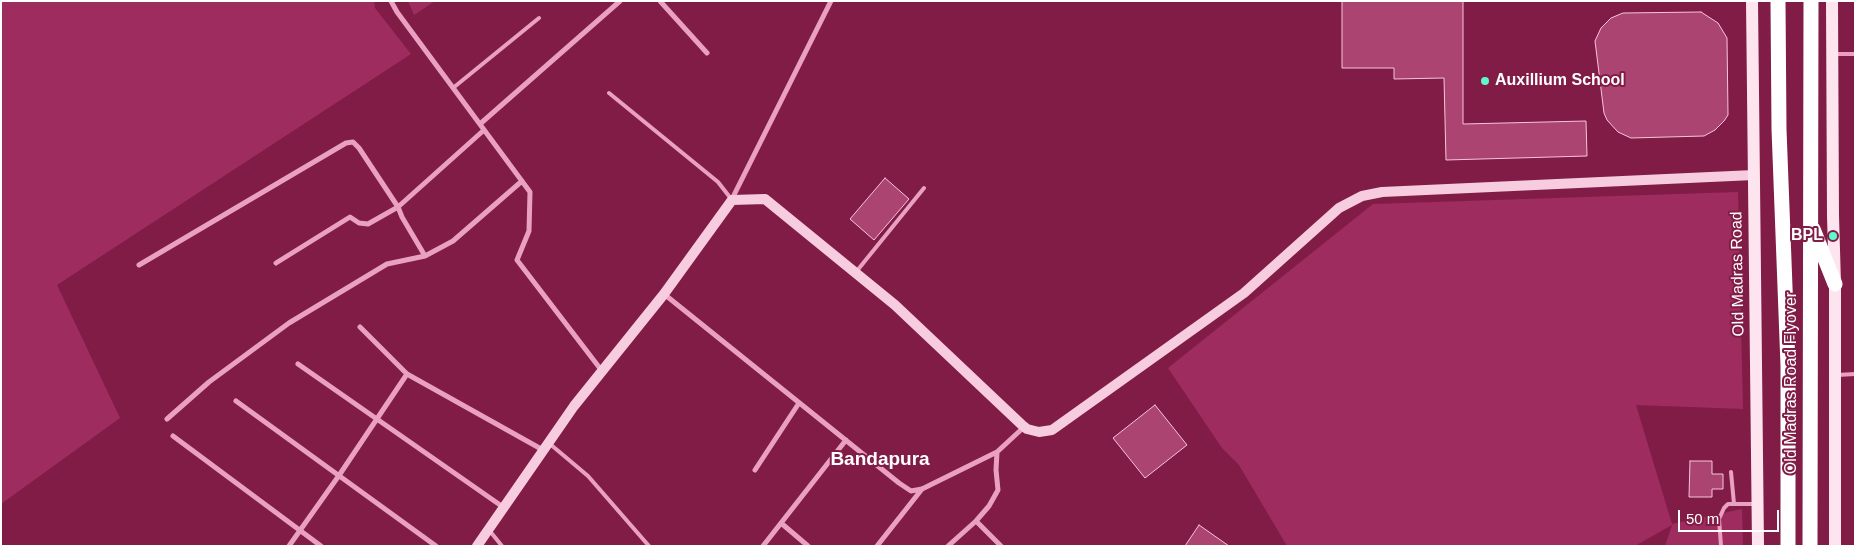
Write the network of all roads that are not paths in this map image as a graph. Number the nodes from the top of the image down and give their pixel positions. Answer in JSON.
{"nodes":[{"id":1,"x":391,"y":1,"type":"edge"},
{"id":2,"x":620,"y":1,"type":"edge"},
{"id":3,"x":660,"y":1,"type":"edge"},
{"id":4,"x":831,"y":1,"type":"edge"},
{"id":5,"x":1752,"y":1,"type":"edge"},
{"id":6,"x":1778,"y":1,"type":"edge"},
{"id":7,"x":1811,"y":1,"type":"edge"},
{"id":8,"x":1832,"y":1,"type":"edge"},
{"id":9,"x":539,"y":18,"type":"dead end"},
{"id":10,"x":708,"y":53,"type":"dead end"},
{"id":11,"x":1833,"y":54,"type":"junction"},
{"id":12,"x":1855,"y":54,"type":"edge"},
{"id":13,"x":453,"y":88,"type":"junction"},
{"id":14,"x":609,"y":93,"type":"dead end"},
{"id":15,"x":480,"y":124,"type":"junction"},
{"id":16,"x":484,"y":130,"type":"junction"},
{"id":17,"x":1754,"y":175,"type":"junction"},
{"id":18,"x":522,"y":182,"type":"junction"},
{"id":19,"x":924,"y":188,"type":"dead end"},
{"id":20,"x":732,"y":200,"type":"junction"},
{"id":21,"x":398,"y":207,"type":"junction"},
{"id":22,"x":1810,"y":221,"type":"junction"},
{"id":23,"x":425,"y":256,"type":"junction"},
{"id":24,"x":276,"y":263,"type":"dead end"},
{"id":25,"x":139,"y":264,"type":"dead end"},
{"id":26,"x":855,"y":272,"type":"junction"},
{"id":27,"x":1835,"y":284,"type":"junction"},
{"id":28,"x":664,"y":294,"type":"junction"},
{"id":29,"x":360,"y":327,"type":"dead end"},
{"id":30,"x":298,"y":364,"type":"dead end"},
{"id":31,"x":602,"y":371,"type":"junction"},
{"id":32,"x":407,"y":374,"type":"junction"},
{"id":33,"x":1855,"y":374,"type":"edge"},
{"id":34,"x":1835,"y":375,"type":"junction"},
{"id":35,"x":236,"y":401,"type":"dead end"},
{"id":36,"x":799,"y":403,"type":"junction"},
{"id":37,"x":168,"y":419,"type":"dead end"},
{"id":38,"x":377,"y":419,"type":"junction"},
{"id":39,"x":1024,"y":427,"type":"junction"},
{"id":40,"x":173,"y":436,"type":"dead end"},
{"id":41,"x":846,"y":440,"type":"junction"},
{"id":42,"x":546,"y":446,"type":"junction"},
{"id":43,"x":997,"y":452,"type":"junction"},
{"id":44,"x":754,"y":470,"type":"dead end"},
{"id":45,"x":1731,"y":472,"type":"dead end"},
{"id":46,"x":340,"y":474,"type":"junction"},
{"id":47,"x":922,"y":489,"type":"junction"},
{"id":48,"x":1734,"y":504,"type":"junction"},
{"id":49,"x":1758,"y":504,"type":"junction"},
{"id":50,"x":503,"y":507,"type":"junction"},
{"id":51,"x":976,"y":521,"type":"junction"},
{"id":52,"x":781,"y":523,"type":"junction"},
{"id":53,"x":489,"y":528,"type":"junction"},
{"id":54,"x":300,"y":531,"type":"junction"},
{"id":55,"x":289,"y":546,"type":"edge"},
{"id":56,"x":321,"y":546,"type":"edge"},
{"id":57,"x":436,"y":546,"type":"edge"},
{"id":58,"x":477,"y":546,"type":"edge"},
{"id":59,"x":502,"y":546,"type":"edge"},
{"id":60,"x":649,"y":546,"type":"edge"},
{"id":61,"x":764,"y":546,"type":"edge"},
{"id":62,"x":808,"y":546,"type":"edge"},
{"id":63,"x":877,"y":546,"type":"edge"},
{"id":64,"x":948,"y":546,"type":"edge"},
{"id":65,"x":1002,"y":546,"type":"edge"},
{"id":66,"x":1721,"y":546,"type":"edge"},
{"id":67,"x":1758,"y":546,"type":"edge"},
{"id":68,"x":1788,"y":546,"type":"edge"},
{"id":69,"x":1810,"y":546,"type":"edge"},
{"id":70,"x":1835,"y":546,"type":"edge"}],
"edges":[{"from":1,"to":13,"type":"street"},
{"from":2,"to":15,"type":"street"},
{"from":3,"to":10,"type":"street"},
{"from":4,"to":20,"type":"street"},
{"from":5,"to":17,"type":"main road","name":"Old Madras Road"},
{"from":6,"to":68,"type":"highway","name":"Old Madras Road Flyover"},
{"from":7,"to":22,"type":"highway"},
{"from":8,"to":11,"type":"main road"},
{"from":9,"to":13,"type":"lane"},
{"from":11,"to":12,"type":"lane"},
{"from":11,"to":27,"type":"main road"},
{"from":13,"to":15,"type":"street"},
{"from":14,"to":20,"type":"lane"},
{"from":15,"to":16,"type":"street"},
{"from":16,"to":18,"type":"street"},
{"from":16,"to":21,"type":"street"},
{"from":17,"to":39,"type":"street"},
{"from":17,"to":49,"type":"main road","name":"Old Madras Road"},
{"from":18,"to":23,"type":"street"},
{"from":18,"to":31,"type":"street"},
{"from":19,"to":26,"type":"lane"},
{"from":20,"to":26,"type":"street"},
{"from":20,"to":28,"type":"street"},
{"from":21,"to":23,"type":"street"},
{"from":21,"to":24,"type":"street"},
{"from":21,"to":25,"type":"street"},
{"from":22,"to":27,"type":"highway"},
{"from":22,"to":69,"type":"highway","name":"Old Madras Road Flyover"},
{"from":23,"to":37,"type":"street"},
{"from":26,"to":39,"type":"street"},
{"from":27,"to":34,"type":"main road"},
{"from":28,"to":31,"type":"street"},
{"from":28,"to":36,"type":"street"},
{"from":29,"to":32,"type":"street"},
{"from":30,"to":38,"type":"street"},
{"from":31,"to":42,"type":"street"},
{"from":32,"to":38,"type":"street"},
{"from":32,"to":42,"type":"street"},
{"from":33,"to":34,"type":"lane"},
{"from":34,"to":70,"type":"main road"},
{"from":35,"to":46,"type":"street"},
{"from":36,"to":41,"type":"street"},
{"from":36,"to":44,"type":"street"},
{"from":38,"to":46,"type":"street"},
{"from":38,"to":50,"type":"street"},
{"from":39,"to":43,"type":"street"},
{"from":40,"to":54,"type":"street"},
{"from":41,"to":47,"type":"street"},
{"from":41,"to":52,"type":"street"},
{"from":42,"to":50,"type":"street"},
{"from":42,"to":60,"type":"lane"},
{"from":43,"to":47,"type":"street"},
{"from":43,"to":51,"type":"street"},
{"from":45,"to":48,"type":"lane"},
{"from":46,"to":54,"type":"street"},
{"from":46,"to":57,"type":"street"},
{"from":47,"to":63,"type":"street"},
{"from":48,"to":49,"type":"lane"},
{"from":48,"to":66,"type":"lane"},
{"from":49,"to":67,"type":"main road","name":"Old Madras Road"},
{"from":50,"to":53,"type":"street"},
{"from":51,"to":64,"type":"street"},
{"from":51,"to":65,"type":"street"},
{"from":52,"to":61,"type":"street"},
{"from":52,"to":62,"type":"street"},
{"from":53,"to":58,"type":"street"},
{"from":53,"to":59,"type":"lane"},
{"from":54,"to":55,"type":"street"},
{"from":54,"to":56,"type":"street"}]}
